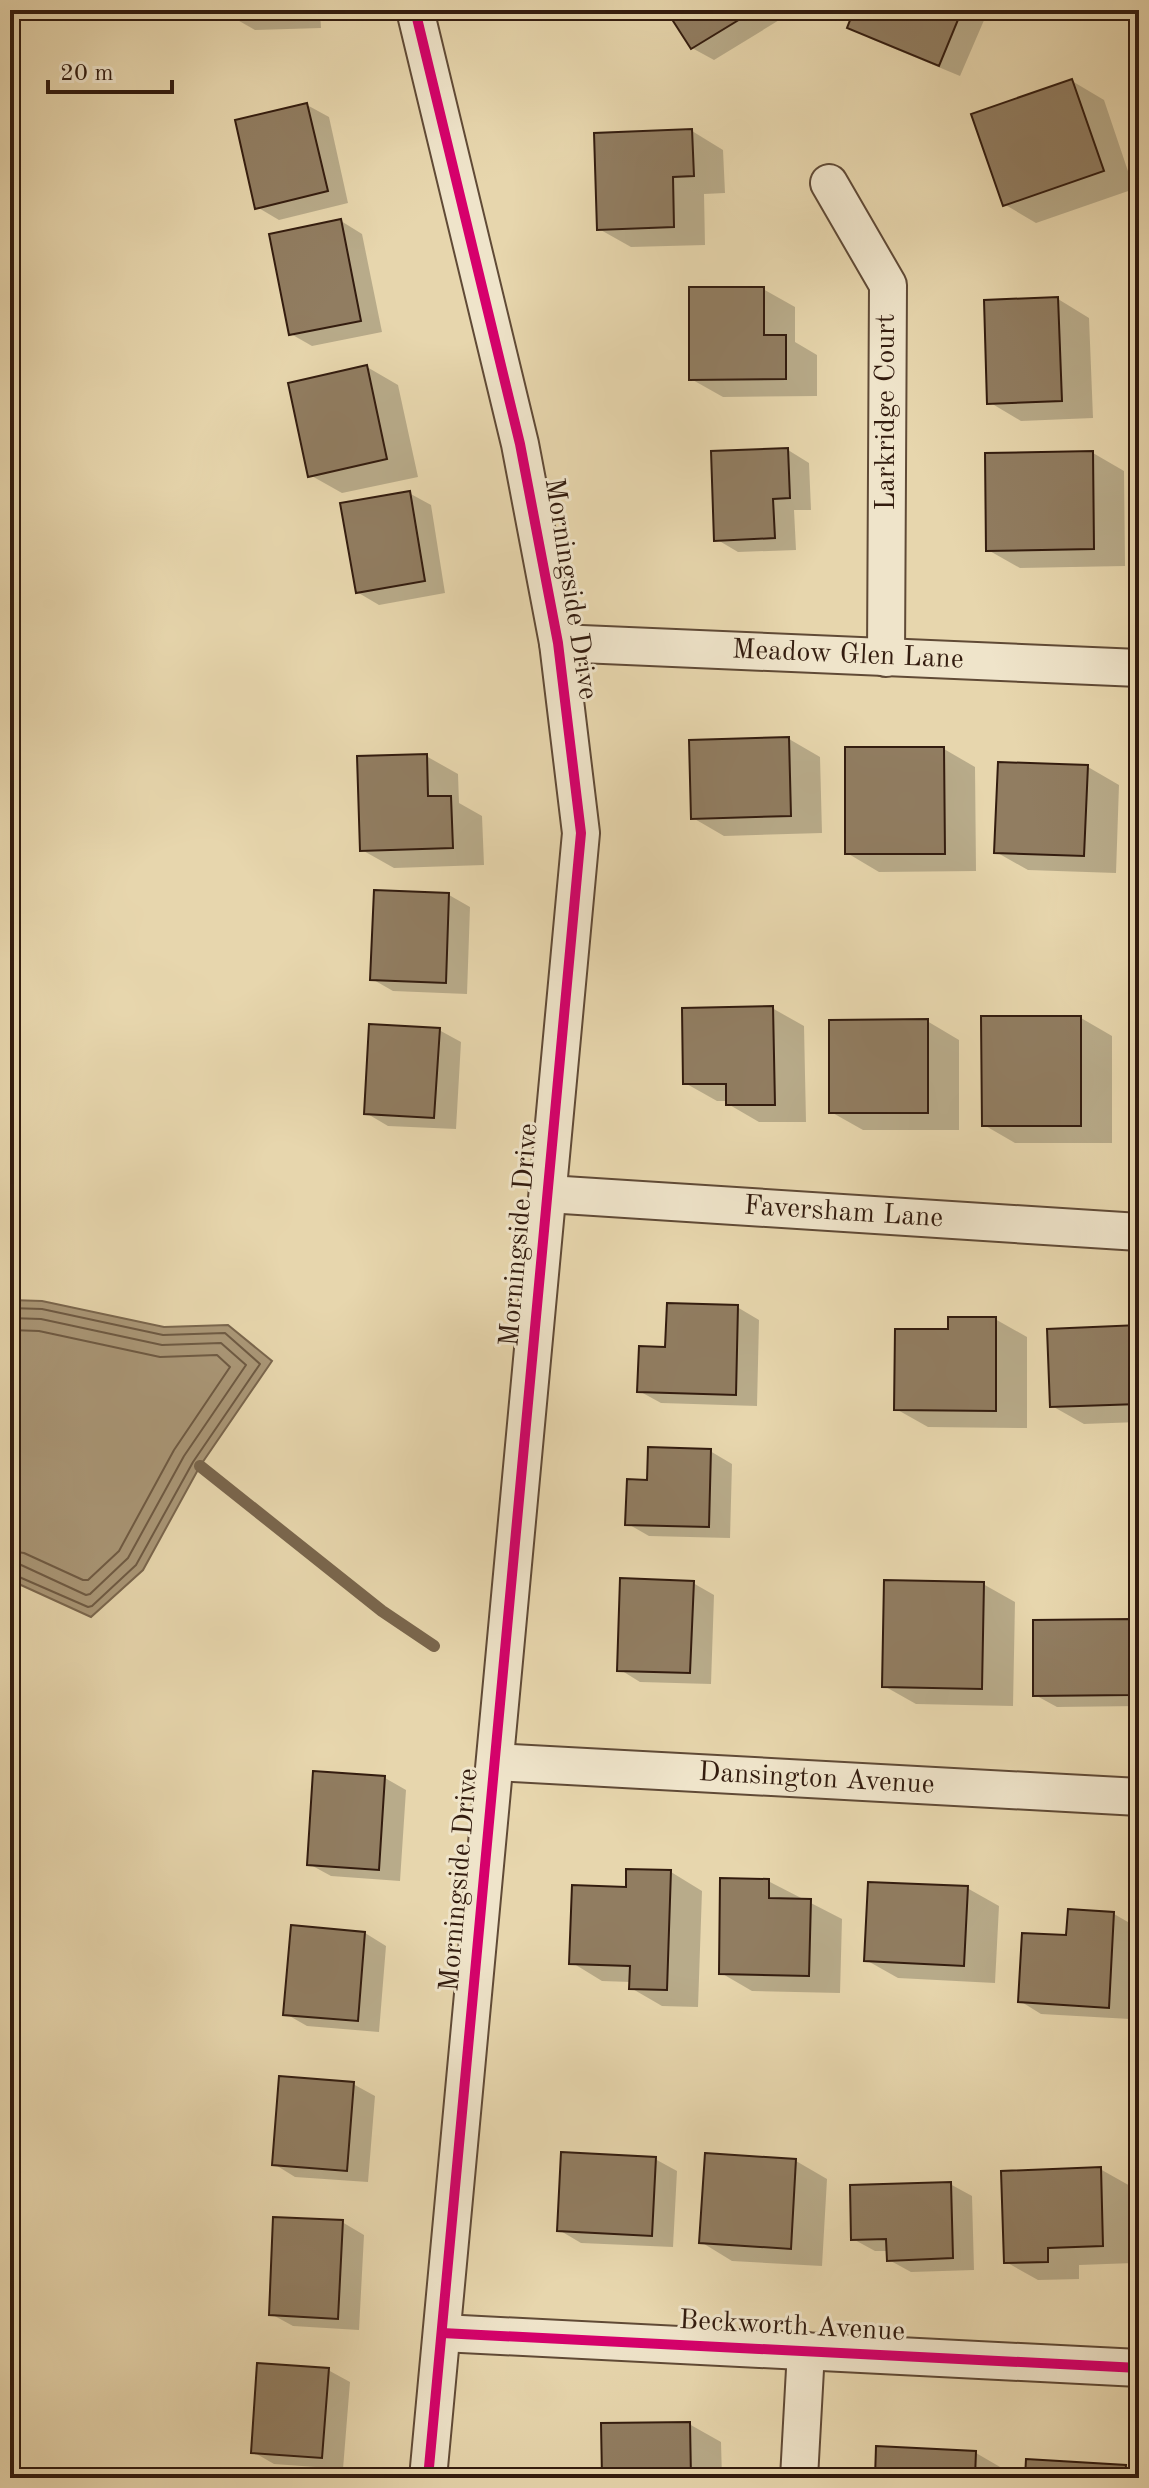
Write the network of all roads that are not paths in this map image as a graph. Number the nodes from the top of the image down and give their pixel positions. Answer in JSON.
{"nodes":[{"id":1,"x":415,"y":10,"type":"edge"},
{"id":2,"x":829,"y":183,"type":"dead end"},
{"id":3,"x":558,"y":643,"type":"junction"},
{"id":4,"x":886,"y":658,"type":"junction"},
{"id":5,"x":1139,"y":668,"type":"edge"},
{"id":6,"x":548,"y":1194,"type":"junction"},
{"id":7,"x":1139,"y":1232,"type":"edge"},
{"id":8,"x":495,"y":1762,"type":"junction"},
{"id":9,"x":1139,"y":1797,"type":"edge"},
{"id":10,"x":442,"y":2333,"type":"junction"},
{"id":11,"x":806,"y":2351,"type":"junction"},
{"id":12,"x":1139,"y":2368,"type":"edge"},
{"id":13,"x":428,"y":2478,"type":"edge"},
{"id":14,"x":799,"y":2478,"type":"edge"}],
"edges":[{"from":1,"to":3,"type":"street","name":"Morningside Drive"},
{"from":2,"to":4,"type":"street","name":"Larkridge Court"},
{"from":3,"to":4,"type":"street","name":"Meadow Glen Lane"},
{"from":3,"to":6,"type":"street","name":"Morningside Drive"},
{"from":4,"to":5,"type":"street","name":"Meadow Glen Lane"},
{"from":6,"to":7,"type":"street","name":"Faversham Lane"},
{"from":6,"to":8,"type":"street","name":"Morningside Drive"},
{"from":8,"to":9,"type":"street","name":"Dansington Avenue"},
{"from":8,"to":10,"type":"street","name":"Morningside Drive"},
{"from":10,"to":11,"type":"street","name":"Beckworth Avenue"},
{"from":10,"to":13,"type":"street","name":"Morningside Drive"},
{"from":11,"to":12,"type":"street","name":"Beckworth Avenue"},
{"from":11,"to":14,"type":"street"}]}
